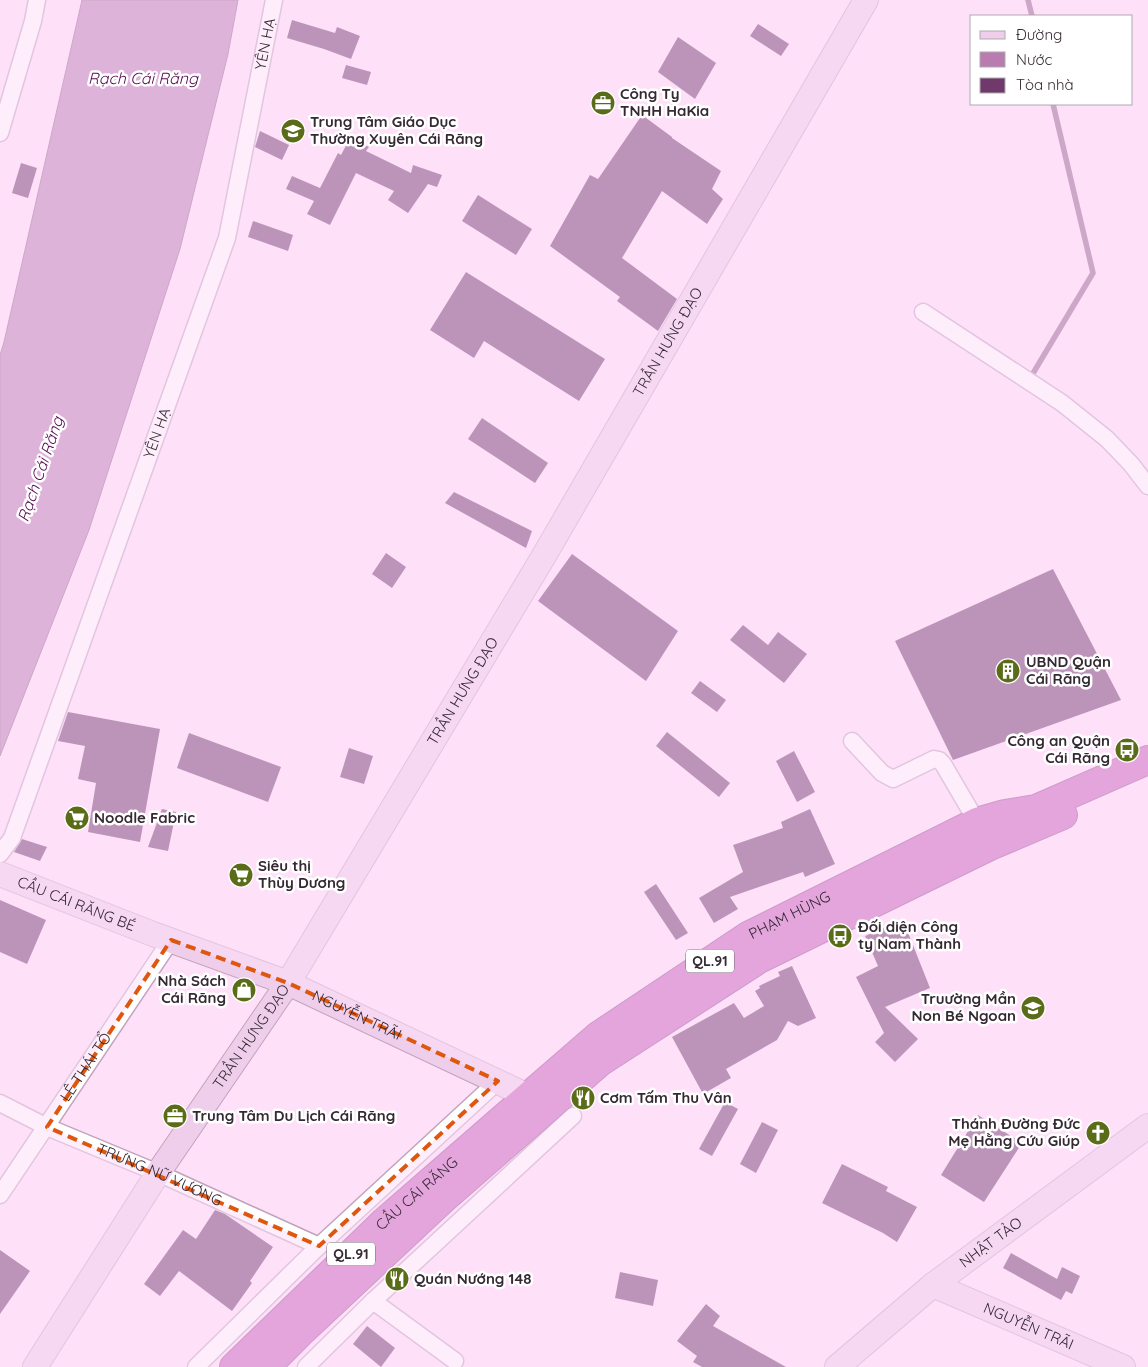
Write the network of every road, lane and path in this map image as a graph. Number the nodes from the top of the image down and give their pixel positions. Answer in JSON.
{"nodes":[{"id":1,"x":37,"y":0,"type":"edge"},
{"id":2,"x":274,"y":0,"type":"edge"},
{"id":3,"x":866,"y":0,"type":"edge"},
{"id":4,"x":0,"y":133,"type":"edge"},
{"id":5,"x":923,"y":312,"type":"dead end"},
{"id":6,"x":1148,"y":486,"type":"edge"},
{"id":7,"x":852,"y":741,"type":"dead end"},
{"id":8,"x":1148,"y":760,"type":"edge"},
{"id":9,"x":1148,"y":779,"type":"edge"},
{"id":10,"x":977,"y":822,"type":"junction"},
{"id":11,"x":990,"y":846,"type":"junction"},
{"id":12,"x":0,"y":854,"type":"edge"},
{"id":13,"x":0,"y":874,"type":"edge"},
{"id":14,"x":162,"y":937,"type":"junction"},
{"id":15,"x":288,"y":983,"type":"junction"},
{"id":16,"x":498,"y":1081,"type":"junction"},
{"id":17,"x":528,"y":1096,"type":"junction"},
{"id":18,"x":0,"y":1103,"type":"edge"},
{"id":19,"x":573,"y":1116,"type":"dead end"},
{"id":20,"x":1148,"y":1126,"type":"edge"},
{"id":21,"x":47,"y":1127,"type":"junction"},
{"id":22,"x":480,"y":1153,"type":"junction"},
{"id":23,"x":158,"y":1173,"type":"junction"},
{"id":24,"x":0,"y":1196,"type":"edge"},
{"id":25,"x":319,"y":1246,"type":"junction"},
{"id":26,"x":933,"y":1285,"type":"junction"},
{"id":27,"x":373,"y":1301,"type":"junction"},
{"id":28,"x":455,"y":1361,"type":"dead end"},
{"id":29,"x":35,"y":1367,"type":"edge"},
{"id":30,"x":196,"y":1367,"type":"edge"},
{"id":31,"x":234,"y":1367,"type":"edge"},
{"id":32,"x":266,"y":1367,"type":"edge"},
{"id":33,"x":306,"y":1367,"type":"edge"},
{"id":34,"x":837,"y":1367,"type":"edge"},
{"id":35,"x":1123,"y":1367,"type":"edge"}],
"edges":[{"from":1,"to":4,"type":"street"},
{"from":2,"to":12,"type":"street","name":"YÊN HẠ"},
{"from":3,"to":15,"type":"street","name":"TRẦN HƯNG ĐẠO"},
{"from":5,"to":6,"type":"street"},
{"from":7,"to":10,"type":"street"},
{"from":8,"to":10,"type":"highway","name":"PHẠM HÙNG","number":"QL.91"},
{"from":9,"to":11,"type":"highway","name":"PHẠM HÙNG","number":"QL.91"},
{"from":10,"to":11,"type":"highway"},
{"from":10,"to":17,"type":"highway","name":"PHẠM HÙNG","number":"QL.91"},
{"from":11,"to":22,"type":"highway","name":"PHẠM HÙNG","number":"QL.91"},
{"from":13,"to":14,"type":"street","name":"CẦU CÁI RĂNG BÉ"},
{"from":14,"to":15,"type":"street","name":"NGUYỄN TRÃI"},
{"from":14,"to":21,"type":"street","name":"LÊ THÁI TỔ"},
{"from":15,"to":16,"type":"street","name":"NGUYỄN TRÃI"},
{"from":15,"to":23,"type":"street","name":"TRẦN HƯNG ĐẠO"},
{"from":16,"to":17,"type":"street","name":"NGUYỄN TRÃI"},
{"from":16,"to":25,"type":"street"},
{"from":17,"to":22,"type":"highway","name":"PHẠM HÙNG","number":"QL.91"},
{"from":18,"to":21,"type":"street","name":"TRƯNG NỮ VƯƠNG"},
{"from":19,"to":27,"type":"street"},
{"from":20,"to":26,"type":"street","name":"NHẬT TẢO"},
{"from":21,"to":23,"type":"street","name":"TRƯNG NỮ VƯƠNG"},
{"from":21,"to":24,"type":"street","name":"LÊ THÁI TỔ"},
{"from":22,"to":31,"type":"highway","name":"CẦU CÁI RĂNG","number":"QL.91"},
{"from":22,"to":32,"type":"highway","name":"CẦU CÁI RĂNG","number":"QL.91"},
{"from":23,"to":25,"type":"street","name":"TRƯNG NỮ VƯƠNG"},
{"from":23,"to":29,"type":"street","name":"TRẦN HƯNG ĐẠO"},
{"from":25,"to":30,"type":"street"},
{"from":26,"to":34,"type":"street","name":"NHẬT TẢO"},
{"from":26,"to":35,"type":"street","name":"NGUYỄN TRÃI"},
{"from":27,"to":28,"type":"street"},
{"from":27,"to":33,"type":"street"}]}
